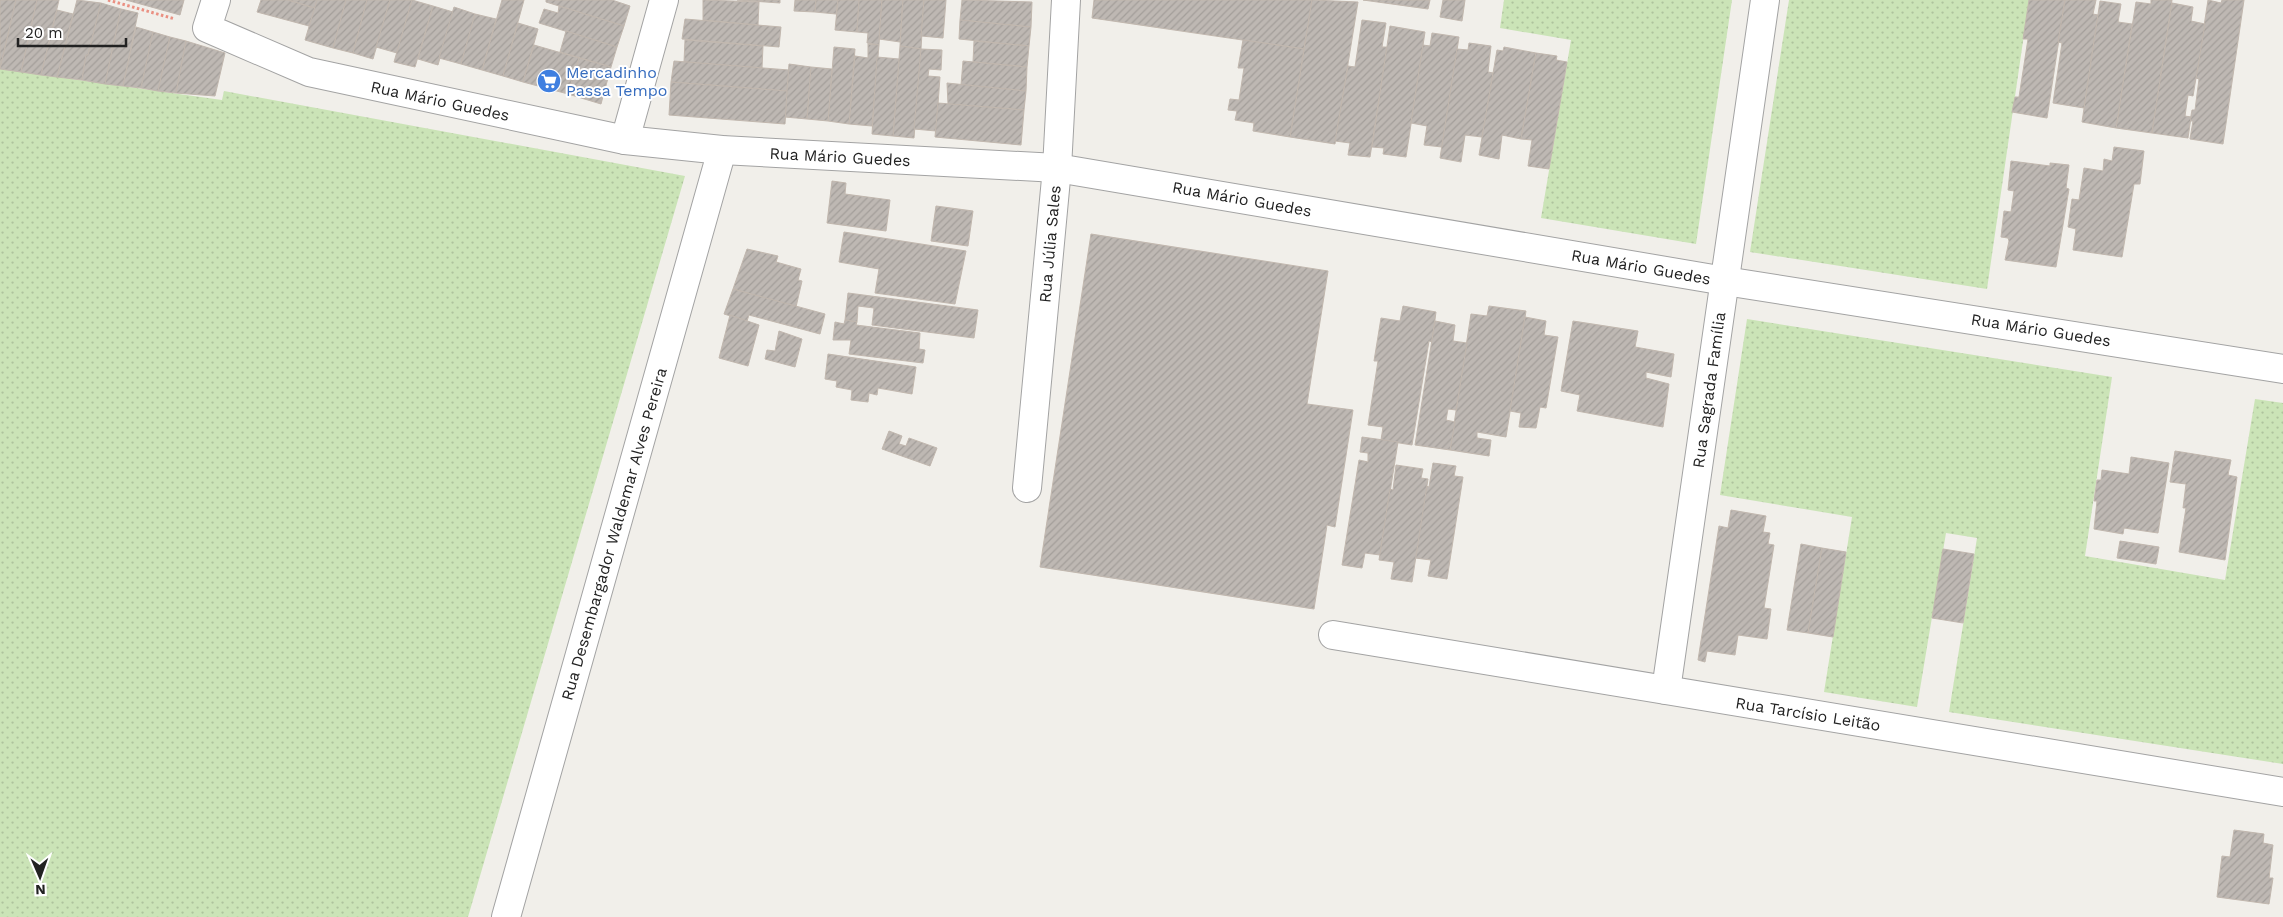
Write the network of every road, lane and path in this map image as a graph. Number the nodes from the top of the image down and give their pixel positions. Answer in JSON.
{"nodes":[{"id":1,"x":108,"y":0,"type":"edge"},
{"id":2,"x":216,"y":0,"type":"edge"},
{"id":3,"x":664,"y":0,"type":"edge"},
{"id":4,"x":1066,"y":0,"type":"edge"},
{"id":5,"x":1765,"y":0,"type":"edge"},
{"id":6,"x":207,"y":28,"type":"junction"},
{"id":7,"x":625,"y":140,"type":"junction"},
{"id":8,"x":722,"y":150,"type":"junction"},
{"id":9,"x":1057,"y":168,"type":"junction"},
{"id":10,"x":1725,"y":281,"type":"junction"},
{"id":11,"x":2283,"y":368,"type":"edge"},
{"id":12,"x":1027,"y":488,"type":"dead end"},
{"id":13,"x":1333,"y":635,"type":"dead end"},
{"id":14,"x":1666,"y":690,"type":"junction"},
{"id":15,"x":2283,"y":792,"type":"edge"},
{"id":16,"x":506,"y":917,"type":"edge"}],
"edges":[{"from":1,"to":6,"type":"path"},
{"from":2,"to":6,"type":"street"},
{"from":3,"to":7,"type":"street"},
{"from":4,"to":9,"type":"street","name":"Rua Júlia Sales"},
{"from":5,"to":10,"type":"street","name":"Rua Sagrada Família"},
{"from":6,"to":7,"type":"street","name":"Rua Mário Guedes"},
{"from":7,"to":8,"type":"street","name":"Rua Mário Guedes"},
{"from":8,"to":9,"type":"street","name":"Rua Mário Guedes"},
{"from":8,"to":16,"type":"street","name":"Rua Desembargador Waldemar Alves Pereira"},
{"from":9,"to":10,"type":"street","name":"Rua Mário Guedes"},
{"from":9,"to":12,"type":"street","name":"Rua Júlia Sales"},
{"from":10,"to":11,"type":"street","name":"Rua Mário Guedes"},
{"from":10,"to":14,"type":"street","name":"Rua Sagrada Família"},
{"from":13,"to":14,"type":"street","name":"Rua Tarcísio Leitão"},
{"from":14,"to":15,"type":"street","name":"Rua Tarcísio Leitão"}]}
